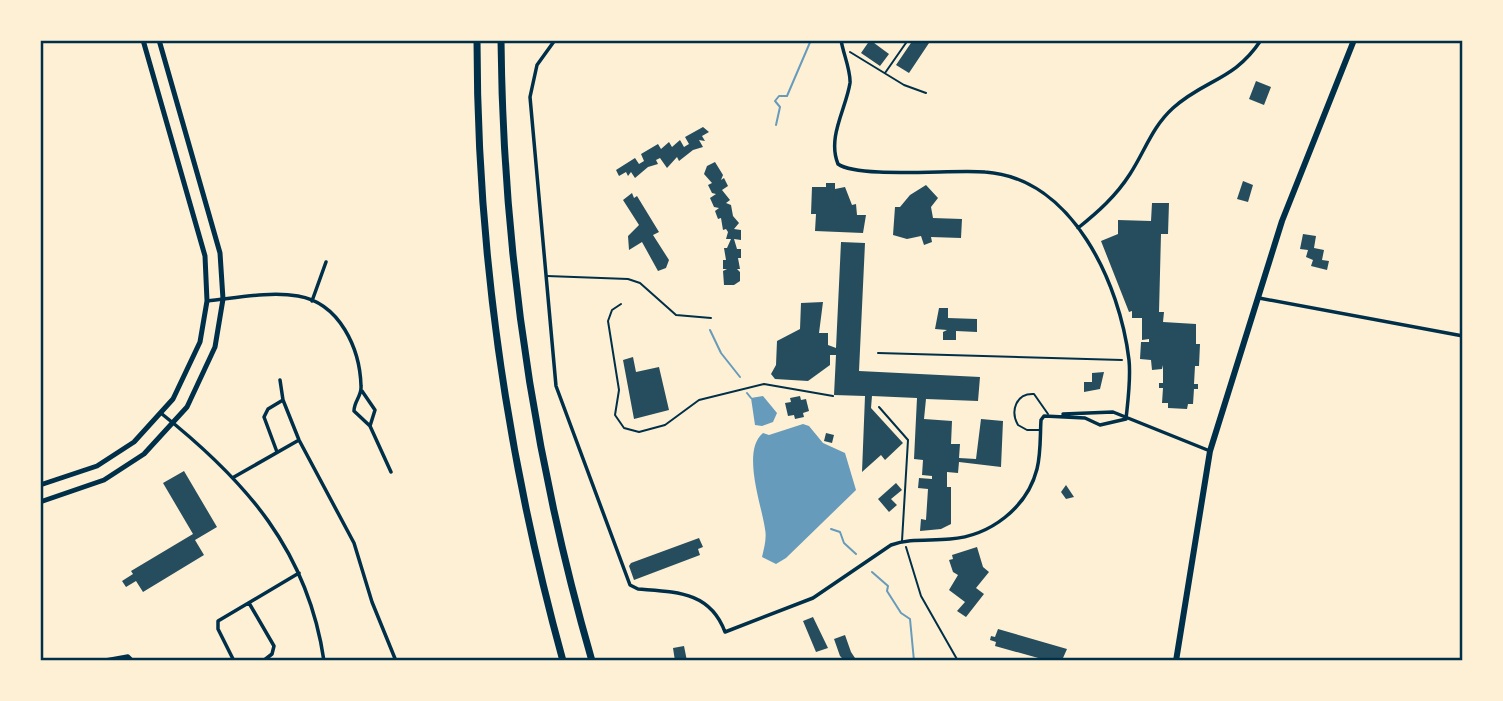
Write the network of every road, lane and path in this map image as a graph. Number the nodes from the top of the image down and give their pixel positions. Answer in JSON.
{"nodes":[{"id":1,"x":143,"y":40,"type":"edge"},
{"id":2,"x":159,"y":40,"type":"edge"},
{"id":3,"x":477,"y":40,"type":"edge"},
{"id":4,"x":501,"y":40,"type":"edge"},
{"id":5,"x":555,"y":40,"type":"edge"},
{"id":6,"x":841,"y":40,"type":"edge"},
{"id":7,"x":908,"y":40,"type":"edge"},
{"id":8,"x":1261,"y":40,"type":"edge"},
{"id":9,"x":1354,"y":40,"type":"edge"},
{"id":10,"x":842,"y":47,"type":"junction"},
{"id":11,"x":885,"y":74,"type":"junction"},
{"id":12,"x":926,"y":93,"type":"dead end"},
{"id":13,"x":1078,"y":228,"type":"junction"},
{"id":14,"x":326,"y":262,"type":"dead end"},
{"id":15,"x":544,"y":275,"type":"junction"},
{"id":16,"x":1257,"y":298,"type":"junction"},
{"id":17,"x":223,"y":299,"type":"junction"},
{"id":18,"x":312,"y":300,"type":"junction"},
{"id":19,"x":207,"y":301,"type":"junction"},
{"id":20,"x":621,"y":303,"type":"dead end"},
{"id":21,"x":711,"y":318,"type":"dead end"},
{"id":22,"x":1463,"y":336,"type":"edge"},
{"id":23,"x":878,"y":353,"type":"dead end"},
{"id":24,"x":1123,"y":360,"type":"dead end"},
{"id":25,"x":280,"y":380,"type":"dead end"},
{"id":26,"x":362,"y":391,"type":"junction"},
{"id":27,"x":833,"y":396,"type":"dead end"},
{"id":28,"x":283,"y":400,"type":"junction"},
{"id":29,"x":879,"y":407,"type":"dead end"},
{"id":30,"x":162,"y":414,"type":"junction"},
{"id":31,"x":1048,"y":414,"type":"junction"},
{"id":32,"x":1061,"y":415,"type":"junction"},
{"id":33,"x":1126,"y":419,"type":"junction"},
{"id":34,"x":174,"y":424,"type":"junction"},
{"id":35,"x":370,"y":426,"type":"junction"},
{"id":36,"x":1040,"y":430,"type":"junction"},
{"id":37,"x":299,"y":440,"type":"junction"},
{"id":38,"x":1210,"y":451,"type":"junction"},
{"id":39,"x":277,"y":453,"type":"junction"},
{"id":40,"x":391,"y":472,"type":"dead end"},
{"id":41,"x":234,"y":477,"type":"junction"},
{"id":42,"x":40,"y":485,"type":"edge"},
{"id":43,"x":40,"y":502,"type":"edge"},
{"id":44,"x":902,"y":541,"type":"junction"},
{"id":45,"x":906,"y":546,"type":"dead end"},
{"id":46,"x":299,"y":573,"type":"junction"},
{"id":47,"x":249,"y":603,"type":"junction"},
{"id":48,"x":100,"y":661,"type":"edge"},
{"id":49,"x":133,"y":661,"type":"edge"},
{"id":50,"x":234,"y":661,"type":"edge"},
{"id":51,"x":263,"y":661,"type":"edge"},
{"id":52,"x":324,"y":661,"type":"edge"},
{"id":53,"x":396,"y":661,"type":"edge"},
{"id":54,"x":563,"y":661,"type":"edge"},
{"id":55,"x":592,"y":661,"type":"edge"},
{"id":56,"x":958,"y":661,"type":"edge"},
{"id":57,"x":1175,"y":661,"type":"edge"}],
"edges":[{"from":1,"to":19,"type":"main road"},
{"from":2,"to":17,"type":"main road"},
{"from":3,"to":54,"type":"highway"},
{"from":4,"to":55,"type":"highway"},
{"from":5,"to":15,"type":"street"},
{"from":6,"to":10,"type":"street"},
{"from":7,"to":11,"type":"path"},
{"from":8,"to":13,"type":"street"},
{"from":9,"to":16,"type":"main road"},
{"from":10,"to":11,"type":"path"},
{"from":10,"to":13,"type":"street"},
{"from":11,"to":12,"type":"path"},
{"from":13,"to":33,"type":"street"},
{"from":14,"to":18,"type":"street"},
{"from":15,"to":21,"type":"lane"},
{"from":15,"to":44,"type":"street"},
{"from":16,"to":22,"type":"street"},
{"from":16,"to":38,"type":"main road"},
{"from":17,"to":18,"type":"street"},
{"from":17,"to":19,"type":"street"},
{"from":17,"to":34,"type":"main road"},
{"from":18,"to":26,"type":"street"},
{"from":19,"to":30,"type":"main road"},
{"from":20,"to":27,"type":"lane"},
{"from":23,"to":24,"type":"path"},
{"from":25,"to":28,"type":"street"},
{"from":26,"to":35,"type":"street"},
{"from":26,"to":35,"type":"street"},
{"from":28,"to":37,"type":"street"},
{"from":28,"to":39,"type":"street"},
{"from":29,"to":44,"type":"lane"},
{"from":30,"to":34,"type":"street"},
{"from":30,"to":42,"type":"main road"},
{"from":31,"to":32,"type":"street"},
{"from":31,"to":36,"type":"street"},
{"from":31,"to":36,"type":"lane"},
{"from":32,"to":33,"type":"street"},
{"from":32,"to":33,"type":"street"},
{"from":33,"to":38,"type":"street"},
{"from":34,"to":41,"type":"street"},
{"from":34,"to":43,"type":"main road"},
{"from":35,"to":40,"type":"street"},
{"from":36,"to":44,"type":"street"},
{"from":37,"to":39,"type":"street"},
{"from":37,"to":53,"type":"street"},
{"from":38,"to":57,"type":"main road"},
{"from":39,"to":41,"type":"street"},
{"from":41,"to":46,"type":"street"},
{"from":45,"to":56,"type":"path"},
{"from":46,"to":47,"type":"street"},
{"from":46,"to":52,"type":"street"},
{"from":47,"to":50,"type":"street"},
{"from":47,"to":51,"type":"street"},
{"from":48,"to":49,"type":"street"}]}
